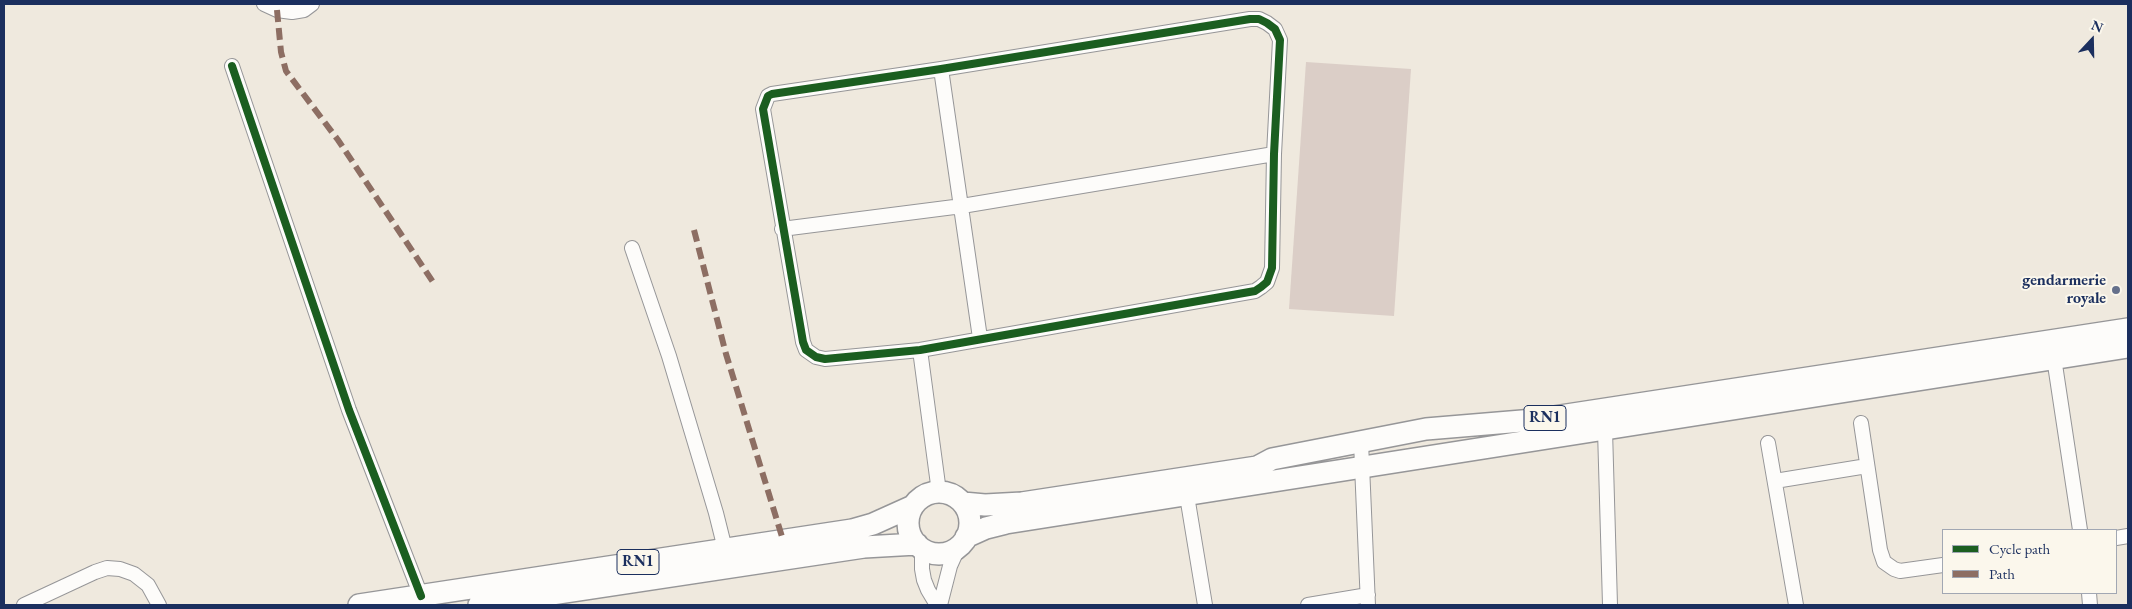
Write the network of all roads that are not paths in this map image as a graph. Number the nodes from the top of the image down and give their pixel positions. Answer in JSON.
{"nodes":[{"id":1,"x":264,"y":4,"type":"edge"},
{"id":2,"x":312,"y":4,"type":"edge"},
{"id":3,"x":232,"y":66,"type":"dead end"},
{"id":4,"x":941,"y":69,"type":"junction"},
{"id":5,"x":1274,"y":154,"type":"junction"},
{"id":6,"x":962,"y":206,"type":"junction"},
{"id":7,"x":782,"y":229,"type":"junction"},
{"id":8,"x":632,"y":248,"type":"dead end"},
{"id":9,"x":2128,"y":329,"type":"edge"},
{"id":10,"x":980,"y":338,"type":"junction"},
{"id":11,"x":2128,"y":347,"type":"edge"},
{"id":12,"x":920,"y":350,"type":"junction"},
{"id":13,"x":2054,"y":358,"type":"junction"},
{"id":14,"x":1861,"y":422,"type":"dead end"},
{"id":15,"x":1605,"y":430,"type":"junction"},
{"id":16,"x":1361,"y":442,"type":"junction"},
{"id":17,"x":1768,"y":444,"type":"dead end"},
{"id":18,"x":1868,"y":466,"type":"junction"},
{"id":19,"x":1363,"y":468,"type":"junction"},
{"id":20,"x":1774,"y":481,"type":"junction"},
{"id":21,"x":939,"y":492,"type":"junction"},
{"id":22,"x":1187,"y":496,"type":"junction"},
{"id":23,"x":963,"y":503,"type":"junction"},
{"id":24,"x":913,"y":506,"type":"junction"},
{"id":25,"x":2080,"y":529,"type":"edge"},
{"id":26,"x":962,"y":542,"type":"junction"},
{"id":27,"x":919,"y":546,"type":"junction"},
{"id":28,"x":724,"y":549,"type":"junction"},
{"id":29,"x":1942,"y":565,"type":"edge"},
{"id":30,"x":421,"y":596,"type":"junction"},
{"id":31,"x":1368,"y":600,"type":"edge"},
{"id":32,"x":24,"y":605,"type":"edge"},
{"id":33,"x":159,"y":605,"type":"edge"},
{"id":34,"x":359,"y":605,"type":"edge"},
{"id":35,"x":479,"y":605,"type":"edge"},
{"id":36,"x":938,"y":605,"type":"edge"},
{"id":37,"x":1205,"y":605,"type":"edge"},
{"id":38,"x":1308,"y":605,"type":"edge"},
{"id":39,"x":1610,"y":605,"type":"edge"},
{"id":40,"x":1796,"y":605,"type":"edge"}],
"edges":[{"from":1,"to":2,"type":"street"},
{"from":3,"to":30,"type":"street"},
{"from":4,"to":5,"type":"street"},
{"from":4,"to":6,"type":"street"},
{"from":4,"to":7,"type":"street"},
{"from":5,"to":6,"type":"street"},
{"from":5,"to":10,"type":"street"},
{"from":6,"to":7,"type":"street"},
{"from":6,"to":10,"type":"street"},
{"from":7,"to":12,"type":"street"},
{"from":8,"to":28,"type":"street"},
{"from":9,"to":16,"type":"main road","number":"RN1"},
{"from":10,"to":12,"type":"street"},
{"from":11,"to":13,"type":"main road","number":"RN1"},
{"from":12,"to":21,"type":"street"},
{"from":13,"to":15,"type":"main road","number":"RN1"},
{"from":13,"to":25,"type":"street"},
{"from":14,"to":18,"type":"street"},
{"from":15,"to":19,"type":"main road","number":"RN1"},
{"from":15,"to":39,"type":"street"},
{"from":16,"to":19,"type":"street"},
{"from":16,"to":23,"type":"main road","number":"RN1"},
{"from":17,"to":20,"type":"street"},
{"from":18,"to":20,"type":"street"},
{"from":18,"to":29,"type":"street"},
{"from":19,"to":22,"type":"main road","number":"RN1"},
{"from":19,"to":31,"type":"street"},
{"from":20,"to":40,"type":"street"},
{"from":21,"to":23,"type":"main road","number":"RN1"},
{"from":21,"to":24,"type":"main road","number":"RN1"},
{"from":22,"to":26,"type":"main road","number":"RN1"},
{"from":22,"to":37,"type":"street"},
{"from":23,"to":26,"type":"main road"},
{"from":24,"to":27,"type":"main road"},
{"from":24,"to":28,"type":"main road","number":"RN1"},
{"from":26,"to":27,"type":"main road","number":"RN1"},
{"from":26,"to":36,"type":"street"},
{"from":27,"to":35,"type":"main road","number":"RN1"},
{"from":27,"to":36,"type":"street"},
{"from":28,"to":30,"type":"main road","number":"RN1"},
{"from":30,"to":34,"type":"main road","number":"RN1"},
{"from":31,"to":38,"type":"street"},
{"from":32,"to":33,"type":"street"}]}
